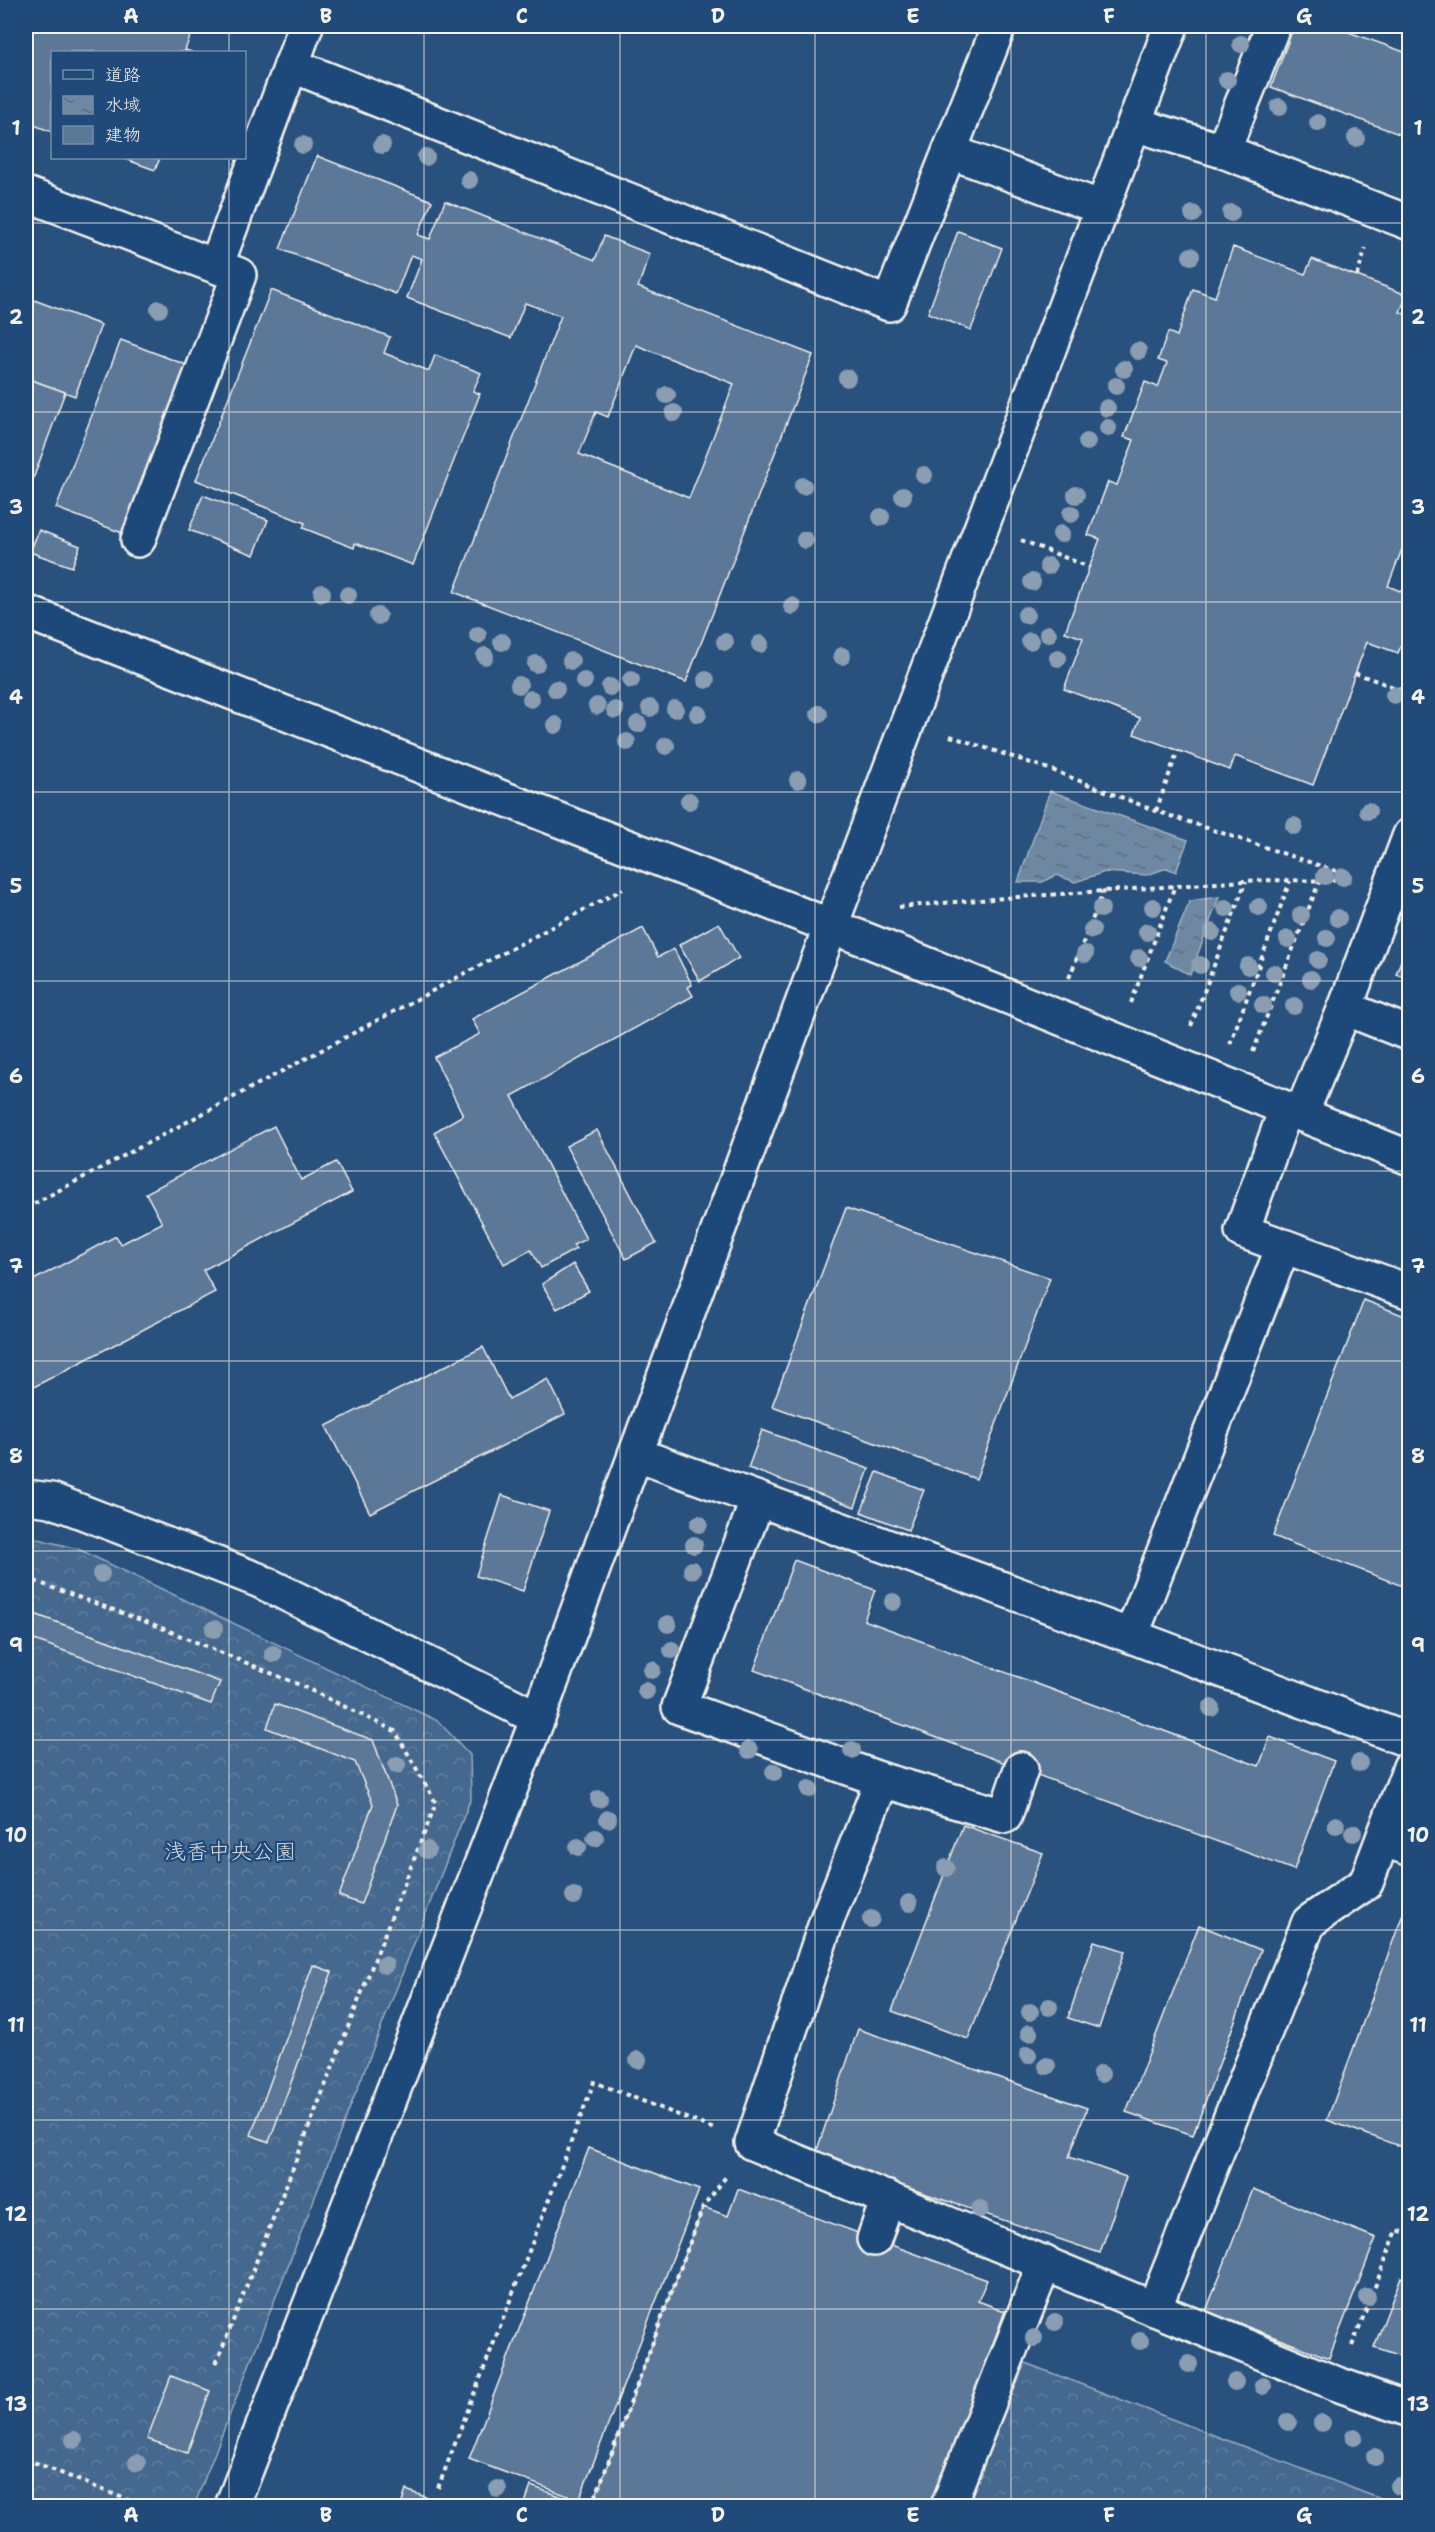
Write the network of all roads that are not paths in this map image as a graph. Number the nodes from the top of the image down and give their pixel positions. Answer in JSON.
{"nodes":[{"id":1,"x":306,"y":26,"type":"edge"},
{"id":2,"x":999,"y":26,"type":"edge"},
{"id":3,"x":1171,"y":26,"type":"edge"},
{"id":4,"x":1273,"y":26,"type":"edge"},
{"id":5,"x":291,"y":66,"type":"junction"},
{"id":6,"x":1134,"y":124,"type":"junction"},
{"id":7,"x":1223,"y":151,"type":"junction"},
{"id":8,"x":951,"y":152,"type":"junction"},
{"id":9,"x":26,"y":195,"type":"edge"},
{"id":10,"x":1102,"y":208,"type":"junction"},
{"id":11,"x":1410,"y":223,"type":"edge"},
{"id":12,"x":216,"y":266,"type":"junction"},
{"id":13,"x":138,"y":540,"type":"dead end"},
{"id":14,"x":26,"y":612,"type":"edge"},
{"id":15,"x":1410,"y":836,"type":"edge"},
{"id":16,"x":830,"y":927,"type":"junction"},
{"id":17,"x":1345,"y":1008,"type":"junction"},
{"id":18,"x":1410,"y":1034,"type":"edge"},
{"id":19,"x":1293,"y":1112,"type":"junction"},
{"id":20,"x":1410,"y":1158,"type":"edge"},
{"id":21,"x":1283,"y":1247,"type":"junction"},
{"id":22,"x":1410,"y":1292,"type":"edge"},
{"id":23,"x":635,"y":1454,"type":"junction"},
{"id":24,"x":26,"y":1497,"type":"edge"},
{"id":25,"x":758,"y":1499,"type":"junction"},
{"id":26,"x":1131,"y":1636,"type":"junction"},
{"id":27,"x":538,"y":1718,"type":"junction"},
{"id":28,"x":1410,"y":1741,"type":"edge"},
{"id":29,"x":1410,"y":1767,"type":"edge"},
{"id":30,"x":1021,"y":1769,"type":"dead end"},
{"id":31,"x":882,"y":1780,"type":"junction"},
{"id":32,"x":1396,"y":1844,"type":"edge"},
{"id":33,"x":888,"y":2198,"type":"junction"},
{"id":34,"x":874,"y":2239,"type":"dead end"},
{"id":35,"x":1045,"y":2262,"type":"junction"},
{"id":36,"x":1154,"y":2309,"type":"junction"},
{"id":37,"x":1410,"y":2410,"type":"edge"},
{"id":38,"x":232,"y":2506,"type":"edge"},
{"id":39,"x":948,"y":2506,"type":"edge"}],
"edges":[{"from":1,"to":5,"type":"street"},
{"from":2,"to":8,"type":"street"},
{"from":3,"to":6,"type":"street"},
{"from":4,"to":7,"type":"street"},
{"from":5,"to":8,"type":"street"},
{"from":5,"to":12,"type":"street"},
{"from":6,"to":7,"type":"street"},
{"from":6,"to":10,"type":"street"},
{"from":7,"to":11,"type":"street"},
{"from":8,"to":10,"type":"street"},
{"from":9,"to":12,"type":"street"},
{"from":10,"to":16,"type":"street"},
{"from":12,"to":13,"type":"street"},
{"from":14,"to":16,"type":"street"},
{"from":15,"to":17,"type":"street"},
{"from":16,"to":19,"type":"street"},
{"from":16,"to":23,"type":"street"},
{"from":17,"to":18,"type":"street"},
{"from":17,"to":19,"type":"street"},
{"from":19,"to":20,"type":"street"},
{"from":19,"to":21,"type":"street"},
{"from":21,"to":22,"type":"street"},
{"from":21,"to":26,"type":"street"},
{"from":23,"to":25,"type":"street"},
{"from":23,"to":27,"type":"street"},
{"from":24,"to":27,"type":"street"},
{"from":25,"to":26,"type":"street"},
{"from":25,"to":31,"type":"street"},
{"from":26,"to":28,"type":"street"},
{"from":27,"to":38,"type":"street"},
{"from":29,"to":32,"type":"street"},
{"from":30,"to":31,"type":"street"},
{"from":31,"to":33,"type":"street"},
{"from":32,"to":36,"type":"street"},
{"from":33,"to":34,"type":"street"},
{"from":33,"to":35,"type":"street"},
{"from":35,"to":36,"type":"street"},
{"from":35,"to":39,"type":"street"},
{"from":36,"to":37,"type":"street"}]}
